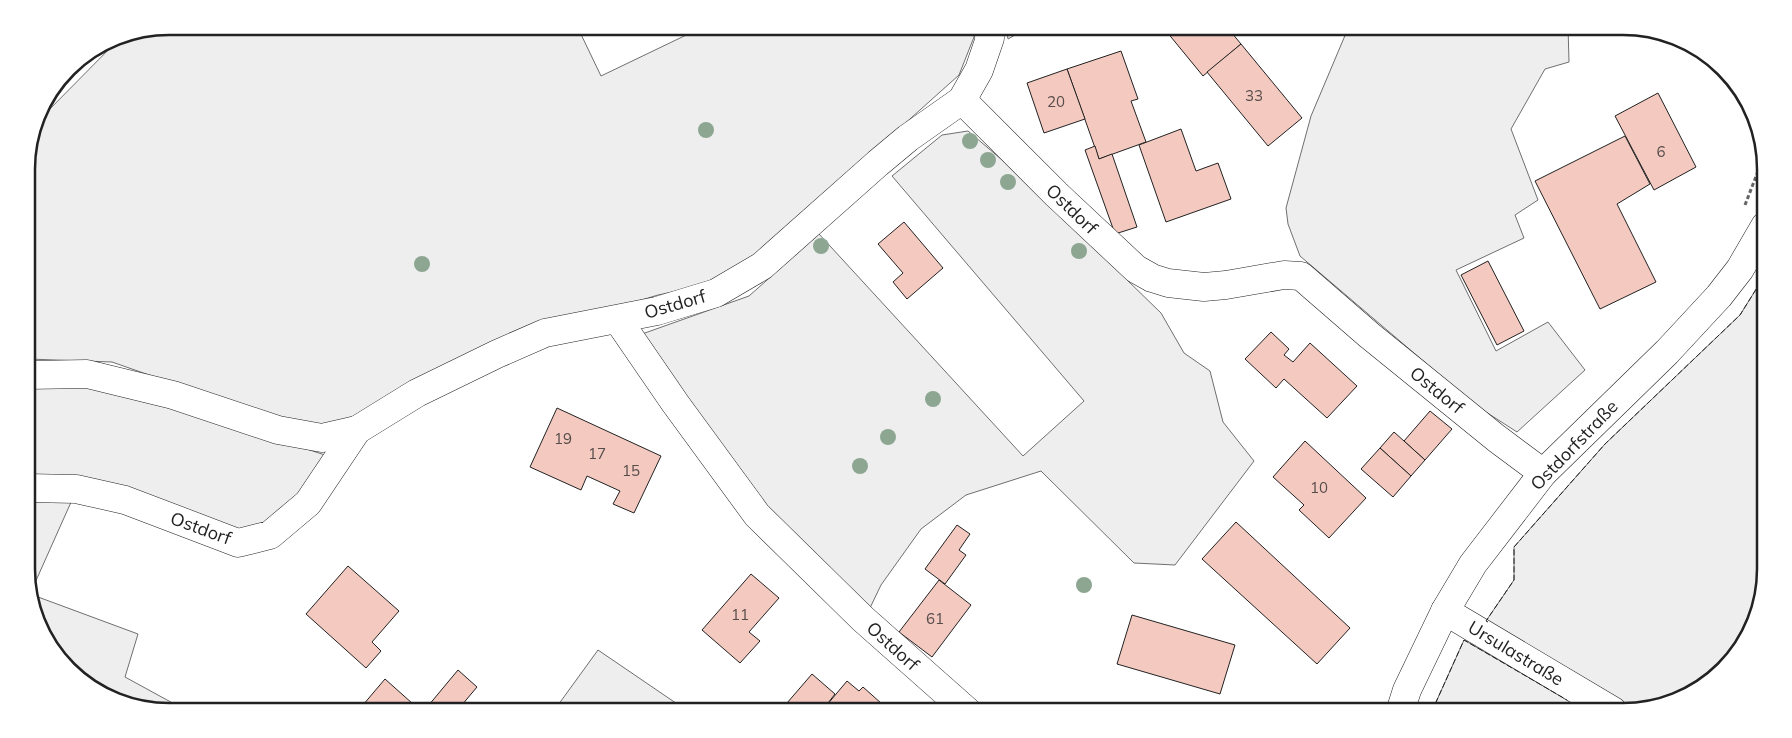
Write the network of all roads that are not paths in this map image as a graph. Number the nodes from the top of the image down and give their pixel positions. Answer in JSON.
{"nodes":[{"id":1,"x":989,"y":35,"type":"edge"},
{"id":2,"x":962,"y":100,"type":"junction"},
{"id":3,"x":1757,"y":240,"type":"edge"},
{"id":4,"x":618,"y":320,"type":"junction"},
{"id":5,"x":35,"y":375,"type":"edge"},
{"id":6,"x":357,"y":430,"type":"junction"},
{"id":7,"x":1543,"y":473,"type":"junction"},
{"id":8,"x":35,"y":488,"type":"edge"},
{"id":9,"x":1445,"y":611,"type":"junction"},
{"id":10,"x":958,"y":703,"type":"edge"},
{"id":11,"x":1403,"y":703,"type":"edge"},
{"id":12,"x":1598,"y":703,"type":"edge"}],
"edges":[{"from":1,"to":2,"type":"street"},
{"from":2,"to":4,"type":"street","name":"Ostdorf"},
{"from":2,"to":7,"type":"street","name":"Ostdorf"},
{"from":3,"to":7,"type":"street","name":"Ostdorfstraße"},
{"from":4,"to":6,"type":"street","name":"Ostdorf"},
{"from":4,"to":10,"type":"street","name":"Ostdorf"},
{"from":5,"to":6,"type":"street","name":"Ostdorf"},
{"from":6,"to":8,"type":"street","name":"Ostdorf"},
{"from":7,"to":9,"type":"street","name":"Ostdorfstraße"},
{"from":9,"to":11,"type":"street","name":"Ostdorfstraße"},
{"from":9,"to":12,"type":"street","name":"Ursulastraße"}]}
